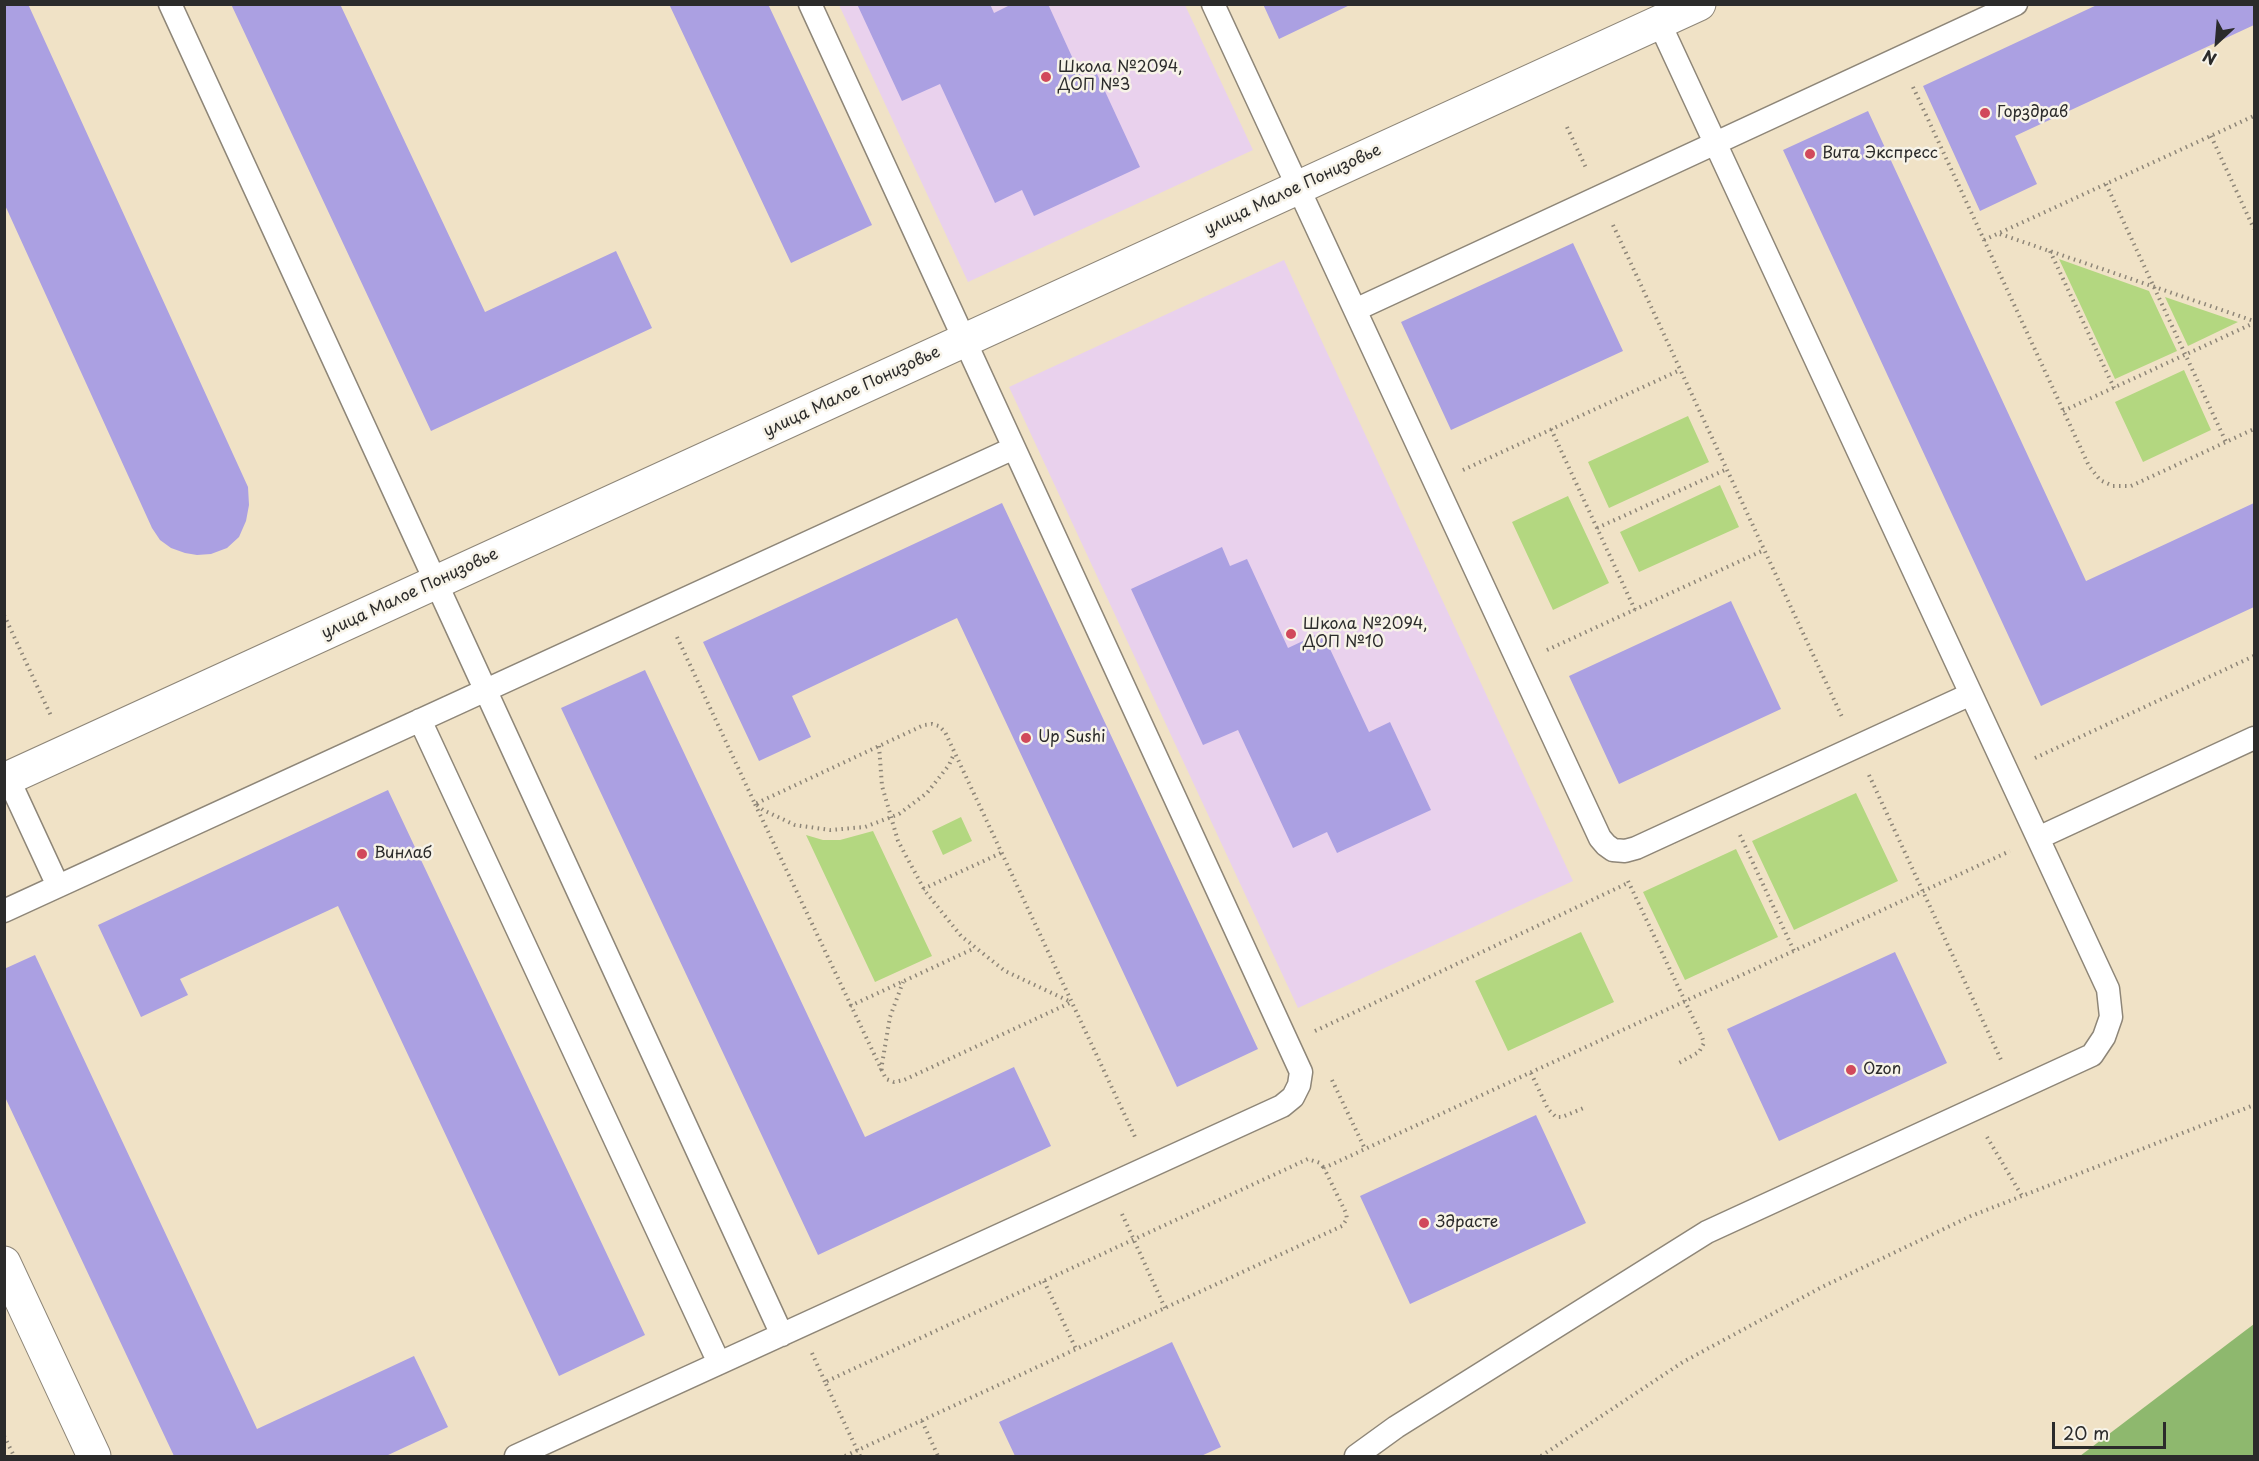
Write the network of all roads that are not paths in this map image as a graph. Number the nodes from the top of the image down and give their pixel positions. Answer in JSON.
{"nodes":[{"id":1,"x":170,"y":4,"type":"edge"},
{"id":2,"x":810,"y":4,"type":"edge"},
{"id":3,"x":1213,"y":4,"type":"edge"},
{"id":4,"x":1699,"y":4,"type":"edge"},
{"id":5,"x":2016,"y":4,"type":"edge"},
{"id":6,"x":1659,"y":22,"type":"junction"},
{"id":7,"x":1716,"y":144,"type":"junction"},
{"id":8,"x":1298,"y":188,"type":"junction"},
{"id":9,"x":1355,"y":310,"type":"junction"},
{"id":10,"x":965,"y":340,"type":"junction"},
{"id":11,"x":1014,"y":448,"type":"junction"},
{"id":12,"x":436,"y":582,"type":"junction"},
{"id":13,"x":485,"y":689,"type":"junction"},
{"id":14,"x":1971,"y":694,"type":"junction"},
{"id":15,"x":420,"y":720,"type":"junction"},
{"id":16,"x":2254,"y":738,"type":"edge"},
{"id":17,"x":6,"y":779,"type":"edge"},
{"id":18,"x":2038,"y":838,"type":"junction"},
{"id":19,"x":58,"y":886,"type":"junction"},
{"id":20,"x":4,"y":911,"type":"edge"},
{"id":21,"x":4,"y":1263,"type":"edge"},
{"id":22,"x":782,"y":1335,"type":"junction"},
{"id":23,"x":719,"y":1363,"type":"junction"},
{"id":24,"x":94,"y":1456,"type":"edge"},
{"id":25,"x":516,"y":1456,"type":"edge"},
{"id":26,"x":1356,"y":1456,"type":"edge"}],
"edges":[{"from":1,"to":12,"type":"lane"},
{"from":2,"to":10,"type":"lane"},
{"from":3,"to":8,"type":"lane"},
{"from":4,"to":6,"type":"street","name":"улица Малое Понизовье"},
{"from":5,"to":7,"type":"lane"},
{"from":6,"to":7,"type":"lane"},
{"from":6,"to":8,"type":"street","name":"улица Малое Понизовье"},
{"from":7,"to":9,"type":"lane"},
{"from":7,"to":14,"type":"lane"},
{"from":8,"to":9,"type":"lane"},
{"from":8,"to":10,"type":"street","name":"улица Малое Понизовье"},
{"from":9,"to":14,"type":"lane"},
{"from":10,"to":11,"type":"lane"},
{"from":10,"to":12,"type":"street","name":"улица Малое Понизовье"},
{"from":11,"to":13,"type":"lane"},
{"from":11,"to":22,"type":"lane"},
{"from":12,"to":13,"type":"lane"},
{"from":12,"to":17,"type":"street","name":"улица Малое Понизовье"},
{"from":13,"to":15,"type":"lane"},
{"from":13,"to":22,"type":"lane"},
{"from":14,"to":18,"type":"lane"},
{"from":15,"to":19,"type":"lane"},
{"from":15,"to":23,"type":"lane"},
{"from":16,"to":18,"type":"lane"},
{"from":17,"to":19,"type":"lane"},
{"from":18,"to":26,"type":"lane"},
{"from":19,"to":20,"type":"lane"},
{"from":21,"to":24,"type":"street"},
{"from":22,"to":23,"type":"lane"},
{"from":23,"to":25,"type":"lane"}]}
